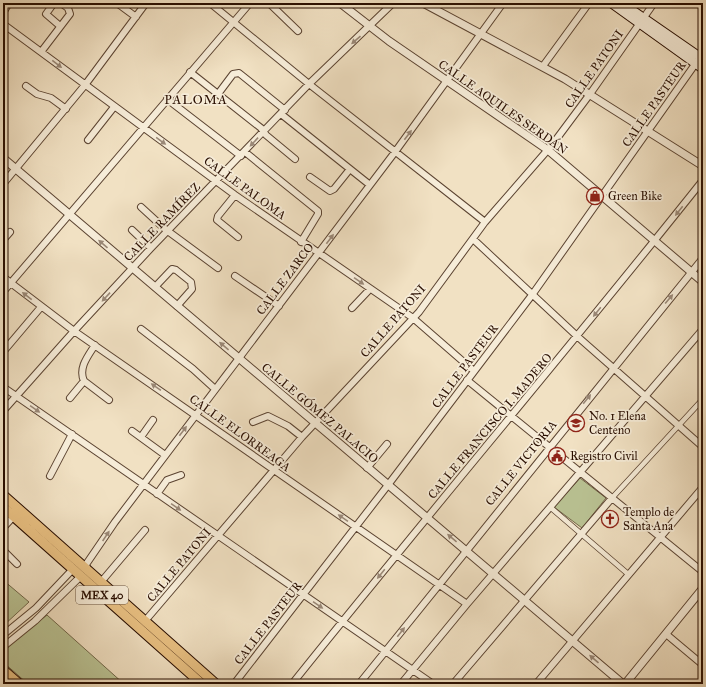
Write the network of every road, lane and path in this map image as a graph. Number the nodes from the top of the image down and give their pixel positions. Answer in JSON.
{"nodes":[{"id":1,"x":9,"y":3,"type":"edge"},
{"id":2,"x":54,"y":3,"type":"edge"},
{"id":3,"x":61,"y":3,"type":"edge"},
{"id":4,"x":117,"y":3,"type":"edge"},
{"id":5,"x":146,"y":3,"type":"edge"},
{"id":6,"x":210,"y":3,"type":"edge"},
{"id":7,"x":250,"y":3,"type":"edge"},
{"id":8,"x":269,"y":3,"type":"edge"},
{"id":9,"x":340,"y":3,"type":"edge"},
{"id":10,"x":393,"y":3,"type":"edge"},
{"id":11,"x":425,"y":3,"type":"edge"},
{"id":12,"x":503,"y":3,"type":"edge"},
{"id":13,"x":589,"y":3,"type":"edge"},
{"id":14,"x":611,"y":3,"type":"edge"},
{"id":15,"x":622,"y":3,"type":"edge"},
{"id":16,"x":654,"y":3,"type":"edge"},
{"id":17,"x":3,"y":13,"type":"edge"},
{"id":18,"x":136,"y":17,"type":"junction"},
{"id":19,"x":641,"y":21,"type":"junction"},
{"id":20,"x":232,"y":22,"type":"junction"},
{"id":21,"x":3,"y":24,"type":"edge"},
{"id":22,"x":60,"y":26,"type":"junction"},
{"id":23,"x":370,"y":27,"type":"junction"},
{"id":24,"x":298,"y":31,"type":"dead end"},
{"id":25,"x":481,"y":33,"type":"junction"},
{"id":26,"x":41,"y":52,"type":"junction"},
{"id":27,"x":700,"y":58,"type":"edge"},
{"id":28,"x":543,"y":66,"type":"junction"},
{"id":29,"x":703,"y":69,"type":"edge"},
{"id":30,"x":190,"y":72,"type":"junction"},
{"id":31,"x":448,"y":81,"type":"junction"},
{"id":32,"x":309,"y":84,"type":"junction"},
{"id":33,"x":84,"y":85,"type":"junction"},
{"id":34,"x":26,"y":86,"type":"dead end"},
{"id":35,"x":218,"y":94,"type":"junction"},
{"id":36,"x":590,"y":94,"type":"junction"},
{"id":37,"x":167,"y":99,"type":"junction"},
{"id":38,"x":114,"y":107,"type":"junction"},
{"id":39,"x":66,"y":108,"type":"junction"},
{"id":40,"x":283,"y":112,"type":"junction"},
{"id":41,"x":143,"y":128,"type":"junction"},
{"id":42,"x":264,"y":131,"type":"junction"},
{"id":43,"x":649,"y":131,"type":"junction"},
{"id":44,"x":88,"y":140,"type":"dead end"},
{"id":45,"x":548,"y":150,"type":"junction"},
{"id":46,"x":395,"y":152,"type":"junction"},
{"id":47,"x":243,"y":154,"type":"junction"},
{"id":48,"x":3,"y":158,"type":"edge"},
{"id":49,"x":296,"y":159,"type":"dead end"},
{"id":50,"x":703,"y":166,"type":"edge"},
{"id":51,"x":16,"y":169,"type":"junction"},
{"id":52,"x":350,"y":169,"type":"junction"},
{"id":53,"x":310,"y":177,"type":"dead end"},
{"id":54,"x":703,"y":180,"type":"edge"},
{"id":55,"x":216,"y":181,"type":"junction"},
{"id":56,"x":3,"y":184,"type":"edge"},
{"id":57,"x":370,"y":185,"type":"junction"},
{"id":58,"x":234,"y":194,"type":"junction"},
{"id":59,"x":603,"y":196,"type":"junction"},
{"id":60,"x":141,"y":207,"type":"dead end"},
{"id":61,"x":69,"y":214,"type":"junction"},
{"id":62,"x":485,"y":222,"type":"junction"},
{"id":63,"x":132,"y":230,"type":"dead end"},
{"id":64,"x":168,"y":231,"type":"junction"},
{"id":65,"x":10,"y":232,"type":"dead end"},
{"id":66,"x":238,"y":237,"type":"dead end"},
{"id":67,"x":473,"y":239,"type":"junction"},
{"id":68,"x":3,"y":240,"type":"edge"},
{"id":69,"x":302,"y":241,"type":"junction"},
{"id":70,"x":655,"y":241,"type":"junction"},
{"id":71,"x":151,"y":248,"type":"junction"},
{"id":72,"x":318,"y":254,"type":"junction"},
{"id":73,"x":703,"y":258,"type":"edge"},
{"id":74,"x":132,"y":268,"type":"junction"},
{"id":75,"x":218,"y":268,"type":"dead end"},
{"id":76,"x":692,"y":272,"type":"junction"},
{"id":77,"x":235,"y":276,"type":"dead end"},
{"id":78,"x":3,"y":277,"type":"edge"},
{"id":79,"x":703,"y":282,"type":"edge"},
{"id":80,"x":11,"y":283,"type":"junction"},
{"id":81,"x":154,"y":287,"type":"junction"},
{"id":82,"x":370,"y":289,"type":"junction"},
{"id":83,"x":3,"y":292,"type":"edge"},
{"id":84,"x":532,"y":295,"type":"junction"},
{"id":85,"x":178,"y":306,"type":"junction"},
{"id":86,"x":279,"y":306,"type":"junction"},
{"id":87,"x":41,"y":307,"type":"junction"},
{"id":88,"x":352,"y":308,"type":"dead end"},
{"id":89,"x":413,"y":318,"type":"junction"},
{"id":90,"x":141,"y":329,"type":"dead end"},
{"id":91,"x":703,"y":329,"type":"edge"},
{"id":92,"x":74,"y":331,"type":"junction"},
{"id":93,"x":578,"y":337,"type":"junction"},
{"id":94,"x":94,"y":345,"type":"junction"},
{"id":95,"x":3,"y":352,"type":"edge"},
{"id":96,"x":238,"y":358,"type":"junction"},
{"id":97,"x":612,"y":368,"type":"junction"},
{"id":98,"x":474,"y":371,"type":"junction"},
{"id":99,"x":467,"y":380,"type":"junction"},
{"id":100,"x":84,"y":382,"type":"junction"},
{"id":101,"x":3,"y":387,"type":"edge"},
{"id":102,"x":215,"y":389,"type":"junction"},
{"id":103,"x":645,"y":395,"type":"junction"},
{"id":104,"x":16,"y":396,"type":"junction"},
{"id":105,"x":70,"y":398,"type":"dead end"},
{"id":106,"x":703,"y":399,"type":"edge"},
{"id":107,"x":109,"y":400,"type":"dead end"},
{"id":108,"x":3,"y":411,"type":"edge"},
{"id":109,"x":196,"y":415,"type":"junction"},
{"id":110,"x":512,"y":417,"type":"junction"},
{"id":111,"x":153,"y":420,"type":"dead end"},
{"id":112,"x":253,"y":422,"type":"dead end"},
{"id":113,"x":315,"y":423,"type":"junction"},
{"id":114,"x":678,"y":425,"type":"junction"},
{"id":115,"x":132,"y":431,"type":"dead end"},
{"id":116,"x":72,"y":434,"type":"junction"},
{"id":117,"x":141,"y":437,"type":"junction"},
{"id":118,"x":302,"y":437,"type":"junction"},
{"id":119,"x":386,"y":444,"type":"dead end"},
{"id":120,"x":549,"y":446,"type":"junction"},
{"id":121,"x":703,"y":447,"type":"edge"},
{"id":122,"x":165,"y":455,"type":"junction"},
{"id":123,"x":367,"y":468,"type":"junction"},
{"id":124,"x":272,"y":470,"type":"junction"},
{"id":125,"x":581,"y":472,"type":"junction"},
{"id":126,"x":181,"y":475,"type":"dead end"},
{"id":127,"x":50,"y":476,"type":"dead end"},
{"id":128,"x":143,"y":484,"type":"junction"},
{"id":129,"x":388,"y":485,"type":"junction"},
{"id":130,"x":703,"y":487,"type":"edge"},
{"id":131,"x":157,"y":494,"type":"junction"},
{"id":132,"x":3,"y":495,"type":"edge"},
{"id":133,"x":612,"y":498,"type":"junction"},
{"id":134,"x":3,"y":507,"type":"edge"},
{"id":135,"x":550,"y":507,"type":"junction"},
{"id":136,"x":14,"y":516,"type":"junction"},
{"id":137,"x":428,"y":518,"type":"junction"},
{"id":138,"x":3,"y":528,"type":"edge"},
{"id":139,"x":356,"y":528,"type":"junction"},
{"id":140,"x":145,"y":530,"type":"dead end"},
{"id":141,"x":581,"y":533,"type":"junction"},
{"id":142,"x":218,"y":536,"type":"junction"},
{"id":143,"x":660,"y":537,"type":"junction"},
{"id":144,"x":3,"y":550,"type":"edge"},
{"id":145,"x":466,"y":550,"type":"junction"},
{"id":146,"x":396,"y":555,"type":"junction"},
{"id":147,"x":17,"y":564,"type":"dead end"},
{"id":148,"x":73,"y":569,"type":"junction"},
{"id":149,"x":83,"y":572,"type":"junction"},
{"id":150,"x":703,"y":572,"type":"edge"},
{"id":151,"x":494,"y":573,"type":"junction"},
{"id":152,"x":628,"y":574,"type":"junction"},
{"id":153,"x":101,"y":582,"type":"junction"},
{"id":154,"x":438,"y":584,"type":"junction"},
{"id":155,"x":703,"y":588,"type":"edge"},
{"id":156,"x":304,"y":595,"type":"junction"},
{"id":157,"x":119,"y":598,"type":"junction"},
{"id":158,"x":525,"y":599,"type":"junction"},
{"id":159,"x":467,"y":604,"type":"junction"},
{"id":160,"x":119,"y":610,"type":"junction"},
{"id":161,"x":145,"y":621,"type":"junction"},
{"id":162,"x":342,"y":621,"type":"junction"},
{"id":163,"x":132,"y":623,"type":"junction"},
{"id":164,"x":3,"y":634,"type":"edge"},
{"id":165,"x":666,"y":634,"type":"junction"},
{"id":166,"x":572,"y":641,"type":"junction"},
{"id":167,"x":3,"y":647,"type":"edge"},
{"id":168,"x":385,"y":651,"type":"junction"},
{"id":169,"x":703,"y":665,"type":"edge"},
{"id":170,"x":3,"y":670,"type":"edge"},
{"id":171,"x":413,"y":670,"type":"junction"},
{"id":172,"x":3,"y":681,"type":"edge"},
{"id":173,"x":7,"y":684,"type":"edge"},
{"id":174,"x":20,"y":684,"type":"edge"},
{"id":175,"x":202,"y":684,"type":"edge"},
{"id":176,"x":216,"y":684,"type":"edge"},
{"id":177,"x":234,"y":684,"type":"edge"},
{"id":178,"x":292,"y":684,"type":"edge"},
{"id":179,"x":359,"y":684,"type":"edge"},
{"id":180,"x":401,"y":684,"type":"edge"},
{"id":181,"x":433,"y":684,"type":"edge"},
{"id":182,"x":453,"y":684,"type":"edge"},
{"id":183,"x":536,"y":684,"type":"edge"},
{"id":184,"x":624,"y":684,"type":"edge"}],
"edges":[{"from":1,"to":17,"type":"street"},
{"from":2,"to":22,"type":"street"},
{"from":3,"to":22,"type":"street"},
{"from":4,"to":18,"type":"street"},
{"from":5,"to":18,"type":"street"},
{"from":6,"to":20,"type":"street"},
{"from":7,"to":20,"type":"street"},
{"from":8,"to":24,"type":"street"},
{"from":9,"to":23,"type":"street","name":"CALLE AQUILES SERDÁN"},
{"from":10,"to":23,"type":"street","name":"CALLE RAMÍREZ"},
{"from":11,"to":25,"type":"street"},
{"from":12,"to":25,"type":"street","name":"CALLE ZARCO"},
{"from":13,"to":28,"type":"street"},
{"from":14,"to":19,"type":"main road"},
{"from":15,"to":19,"type":"main road"},
{"from":16,"to":19,"type":"street","name":"CALLE PATONI"},
{"from":18,"to":33,"type":"street"},
{"from":19,"to":27,"type":"main road"},
{"from":19,"to":36,"type":"street","name":"CALLE PATONI"},
{"from":20,"to":30,"type":"street"},
{"from":20,"to":32,"type":"street"},
{"from":21,"to":26,"type":"street","name":"CALLE PALOMA"},
{"from":22,"to":26,"type":"street"},
{"from":23,"to":31,"type":"street","name":"CALLE AQUILES SERDÁN"},
{"from":23,"to":32,"type":"street","name":"CALLE RAMÍREZ","one_way":true},
{"from":25,"to":28,"type":"street"},
{"from":25,"to":31,"type":"street","name":"CALLE ZARCO"},
{"from":26,"to":33,"type":"street","name":"CALLE PALOMA","one_way":true},
{"from":27,"to":29,"type":"main road"},
{"from":27,"to":43,"type":"street","name":"CALLE PASTEUR"},
{"from":28,"to":36,"type":"street"},
{"from":30,"to":35,"type":"street"},
{"from":30,"to":37,"type":"street"},
{"from":31,"to":45,"type":"street","name":"CALLE AQUILES SERDÁN"},
{"from":46,"to":31,"type":"street","name":"CALLE ZARCO","one_way":true},
{"from":32,"to":40,"type":"street","name":"CALLE RAMÍREZ"},
{"from":32,"to":46,"type":"street"},
{"from":33,"to":38,"type":"street","name":"CALLE PALOMA"},
{"from":33,"to":39,"type":"street"},
{"from":34,"to":39,"type":"street"},
{"from":35,"to":40,"type":"street"},
{"from":35,"to":42,"type":"street"},
{"from":36,"to":43,"type":"street"},
{"from":36,"to":45,"type":"street","name":"CALLE PATONI"},
{"from":37,"to":41,"type":"street"},
{"from":37,"to":47,"type":"street"},
{"from":38,"to":41,"type":"street","name":"CALLE PALOMA"},
{"from":38,"to":44,"type":"street"},
{"from":39,"to":51,"type":"street"},
{"from":40,"to":42,"type":"street","name":"CALLE RAMÍREZ"},
{"from":40,"to":52,"type":"street"},
{"from":41,"to":55,"type":"street","name":"CALLE PALOMA","one_way":true},
{"from":41,"to":61,"type":"street"},
{"from":42,"to":47,"type":"street","name":"CALLE RAMÍREZ","one_way":true},
{"from":42,"to":49,"type":"street"},
{"from":43,"to":50,"type":"street"},
{"from":43,"to":59,"type":"street","name":"CALLE PASTEUR"},
{"from":45,"to":59,"type":"street","name":"CALLE AQUILES SERDÁN"},
{"from":45,"to":62,"type":"street","name":"CALLE PATONI"},
{"from":46,"to":57,"type":"street","name":"CALLE ZARCO"},
{"from":46,"to":62,"type":"street"},
{"from":47,"to":55,"type":"street","name":"CALLE RAMÍREZ"},
{"from":47,"to":69,"type":"street"},
{"from":48,"to":51,"type":"street","name":"CALLE GÓMEZ PALACIO"},
{"from":51,"to":56,"type":"street"},
{"from":51,"to":61,"type":"street","name":"CALLE GÓMEZ PALACIO"},
{"from":52,"to":53,"type":"street"},
{"from":52,"to":57,"type":"street"},
{"from":54,"to":70,"type":"street","name":"CALLE FRANCISCO I. MADERO","one_way":true},
{"from":55,"to":58,"type":"street","name":"CALLE PALOMA"},
{"from":55,"to":64,"type":"street","name":"CALLE RAMÍREZ"},
{"from":72,"to":57,"type":"street","name":"CALLE ZARCO","one_way":true},
{"from":58,"to":66,"type":"street"},
{"from":58,"to":69,"type":"street","name":"CALLE PALOMA"},
{"from":59,"to":70,"type":"street","name":"CALLE AQUILES SERDÁN"},
{"from":59,"to":84,"type":"street","name":"CALLE PASTEUR"},
{"from":60,"to":64,"type":"street"},
{"from":74,"to":61,"type":"street","name":"CALLE GÓMEZ PALACIO","one_way":true},
{"from":61,"to":80,"type":"street"},
{"from":62,"to":67,"type":"street","name":"CALLE PATONI"},
{"from":63,"to":71,"type":"street"},
{"from":64,"to":71,"type":"street","name":"CALLE RAMÍREZ"},
{"from":64,"to":75,"type":"street"},
{"from":65,"to":68,"type":"street"},
{"from":67,"to":84,"type":"street"},
{"from":67,"to":89,"type":"street","name":"CALLE PATONI"},
{"from":69,"to":72,"type":"street","name":"CALLE PALOMA"},
{"from":70,"to":76,"type":"street","name":"CALLE AQUILES SERDÁN"},
{"from":70,"to":93,"type":"street","name":"CALLE FRANCISCO I. MADERO","one_way":true},
{"from":71,"to":74,"type":"street","name":"CALLE RAMÍREZ"},
{"from":72,"to":82,"type":"street","name":"CALLE PALOMA","one_way":true},
{"from":72,"to":86,"type":"street","name":"CALLE ZARCO"},
{"from":73,"to":76,"type":"street","name":"CALLE VICTORIA"},
{"from":74,"to":81,"type":"street","name":"CALLE GÓMEZ PALACIO"},
{"from":74,"to":92,"type":"street","name":"CALLE RAMÍREZ","one_way":true},
{"from":76,"to":79,"type":"street","name":"CALLE AQUILES SERDÁN"},
{"from":97,"to":76,"type":"street","name":"CALLE VICTORIA","one_way":true},
{"from":77,"to":86,"type":"street"},
{"from":78,"to":80,"type":"street","name":"CALLE ELORREAGA"},
{"from":80,"to":83,"type":"street"},
{"from":87,"to":80,"type":"street","name":"CALLE ELORREAGA","one_way":true},
{"from":81,"to":85,"type":"street","name":"CALLE GÓMEZ PALACIO"},
{"from":81,"to":85,"type":"street"},
{"from":82,"to":88,"type":"street"},
{"from":82,"to":89,"type":"street","name":"CALLE PALOMA"},
{"from":84,"to":93,"type":"street"},
{"from":84,"to":98,"type":"street","name":"CALLE PASTEUR"},
{"from":96,"to":85,"type":"street","name":"CALLE GÓMEZ PALACIO","one_way":true},
{"from":86,"to":96,"type":"street","name":"CALLE ZARCO"},
{"from":87,"to":92,"type":"street","name":"CALLE ELORREAGA"},
{"from":87,"to":95,"type":"street"},
{"from":89,"to":98,"type":"street","name":"CALLE PALOMA"},
{"from":89,"to":113,"type":"street","name":"CALLE PATONI"},
{"from":90,"to":102,"type":"street"},
{"from":91,"to":103,"type":"street"},
{"from":92,"to":94,"type":"street","name":"CALLE ELORREAGA"},
{"from":92,"to":104,"type":"street","name":"CALLE RAMÍREZ"},
{"from":93,"to":97,"type":"street"},
{"from":93,"to":110,"type":"street","name":"CALLE FRANCISCO I. MADERO"},
{"from":94,"to":100,"type":"street"},
{"from":109,"to":94,"type":"street","name":"CALLE ELORREAGA","one_way":true},
{"from":96,"to":102,"type":"street","name":"CALLE ZARCO"},
{"from":96,"to":113,"type":"street","name":"CALLE GÓMEZ PALACIO"},
{"from":97,"to":103,"type":"street"},
{"from":120,"to":97,"type":"street","name":"CALLE VICTORIA","one_way":true},
{"from":98,"to":99,"type":"street","name":"CALLE PASTEUR"},
{"from":99,"to":110,"type":"street"},
{"from":99,"to":129,"type":"street","name":"CALLE PASTEUR"},
{"from":100,"to":105,"type":"street"},
{"from":100,"to":107,"type":"street"},
{"from":101,"to":104,"type":"street"},
{"from":102,"to":109,"type":"street","name":"CALLE ZARCO"},
{"from":103,"to":114,"type":"street"},
{"from":103,"to":125,"type":"street"},
{"from":104,"to":108,"type":"street","name":"CALLE RAMÍREZ"},
{"from":104,"to":116,"type":"street","one_way":true},
{"from":106,"to":114,"type":"street"},
{"from":122,"to":109,"type":"street","name":"CALLE ZARCO","one_way":true},
{"from":109,"to":124,"type":"street","name":"CALLE ELORREAGA"},
{"from":110,"to":120,"type":"street"},
{"from":110,"to":137,"type":"street","name":"CALLE FRANCISCO I. MADERO"},
{"from":111,"to":117,"type":"street"},
{"from":112,"to":118,"type":"street"},
{"from":113,"to":118,"type":"street","name":"CALLE PATONI"},
{"from":113,"to":123,"type":"street","name":"CALLE GÓMEZ PALACIO"},
{"from":114,"to":121,"type":"street"},
{"from":114,"to":133,"type":"street"},
{"from":115,"to":117,"type":"street"},
{"from":116,"to":127,"type":"street"},
{"from":116,"to":128,"type":"street"},
{"from":117,"to":122,"type":"street"},
{"from":118,"to":124,"type":"street","name":"CALLE PATONI"},
{"from":119,"to":123,"type":"street"},
{"from":120,"to":125,"type":"street"},
{"from":120,"to":145,"type":"street","name":"CALLE VICTORIA"},
{"from":122,"to":128,"type":"street","name":"CALLE ZARCO"},
{"from":123,"to":129,"type":"street","name":"CALLE GÓMEZ PALACIO"},
{"from":139,"to":124,"type":"street","name":"CALLE ELORREAGA","one_way":true},
{"from":124,"to":142,"type":"street","name":"CALLE PATONI"},
{"from":125,"to":133,"type":"street"},
{"from":125,"to":135,"type":"street"},
{"from":126,"to":131,"type":"street"},
{"from":128,"to":131,"type":"street"},
{"from":149,"to":128,"type":"street","name":"CALLE ZARCO","one_way":true},
{"from":129,"to":137,"type":"street","name":"CALLE GÓMEZ PALACIO"},
{"from":129,"to":139,"type":"street","name":"CALLE PASTEUR"},
{"from":130,"to":143,"type":"street"},
{"from":131,"to":142,"type":"street","one_way":true},
{"from":132,"to":149,"type":"main road","number":"MEX 40"},
{"from":133,"to":141,"type":"street"},
{"from":133,"to":143,"type":"street"},
{"from":134,"to":136,"type":"main road","number":"MEX 40"},
{"from":135,"to":141,"type":"street"},
{"from":135,"to":151,"type":"street"},
{"from":136,"to":138,"type":"street"},
{"from":136,"to":148,"type":"main road","number":"MEX 40"},
{"from":145,"to":137,"type":"street","name":"CALLE GÓMEZ PALACIO","one_way":true},
{"from":137,"to":146,"type":"street","name":"CALLE FRANCISCO I. MADERO"},
{"from":139,"to":146,"type":"street","name":"CALLE ELORREAGA"},
{"from":139,"to":156,"type":"street","name":"CALLE PASTEUR"},
{"from":140,"to":153,"type":"street"},
{"from":141,"to":152,"type":"street"},
{"from":141,"to":158,"type":"street"},
{"from":142,"to":156,"type":"street"},
{"from":142,"to":161,"type":"street","name":"CALLE PATONI"},
{"from":143,"to":150,"type":"street"},
{"from":143,"to":152,"type":"street"},
{"from":144,"to":147,"type":"street"},
{"from":145,"to":151,"type":"street","name":"CALLE GÓMEZ PALACIO"},
{"from":145,"to":154,"type":"street","name":"CALLE VICTORIA"},
{"from":146,"to":154,"type":"street","name":"CALLE ELORREAGA"},
{"from":146,"to":162,"type":"street","name":"CALLE FRANCISCO I. MADERO","one_way":true},
{"from":148,"to":149,"type":"main road","number":"MEX 40"},
{"from":148,"to":164,"type":"street"},
{"from":149,"to":153,"type":"main road","number":"MEX 40"},
{"from":149,"to":160,"type":"main road","number":"MEX 40"},
{"from":149,"to":167,"type":"street","name":"CALLE ZARCO"},
{"from":151,"to":158,"type":"street","name":"CALLE GÓMEZ PALACIO"},
{"from":151,"to":159,"type":"street"},
{"from":152,"to":166,"type":"street"},
{"from":153,"to":157,"type":"main road","number":"MEX 40"},
{"from":154,"to":159,"type":"street","name":"CALLE ELORREAGA"},
{"from":168,"to":154,"type":"street","name":"CALLE VICTORIA","one_way":true},
{"from":155,"to":165,"type":"street"},
{"from":156,"to":162,"type":"street","one_way":true},
{"from":156,"to":177,"type":"street","name":"CALLE PASTEUR"},
{"from":157,"to":160,"type":"main road"},
{"from":157,"to":161,"type":"main road","number":"MEX 40"},
{"from":158,"to":166,"type":"street","name":"CALLE GÓMEZ PALACIO"},
{"from":158,"to":182,"type":"street"},
{"from":159,"to":171,"type":"street"},
{"from":160,"to":163,"type":"main road","number":"MEX 40"},
{"from":161,"to":163,"type":"main road"},
{"from":161,"to":176,"type":"main road","number":"MEX 40"},
{"from":162,"to":168,"type":"street"},
{"from":162,"to":178,"type":"street","name":"CALLE FRANCISCO I. MADERO"},
{"from":163,"to":175,"type":"main road","number":"MEX 40"},
{"from":165,"to":169,"type":"street"},
{"from":165,"to":184,"type":"street"},
{"from":166,"to":183,"type":"street"},
{"from":184,"to":166,"type":"street","name":"CALLE GÓMEZ PALACIO","one_way":true},
{"from":168,"to":171,"type":"street"},
{"from":168,"to":179,"type":"street","name":"CALLE VICTORIA"},
{"from":170,"to":174,"type":"main road"},
{"from":171,"to":180,"type":"street"},
{"from":171,"to":181,"type":"street"},
{"from":172,"to":173,"type":"main road"}]}
